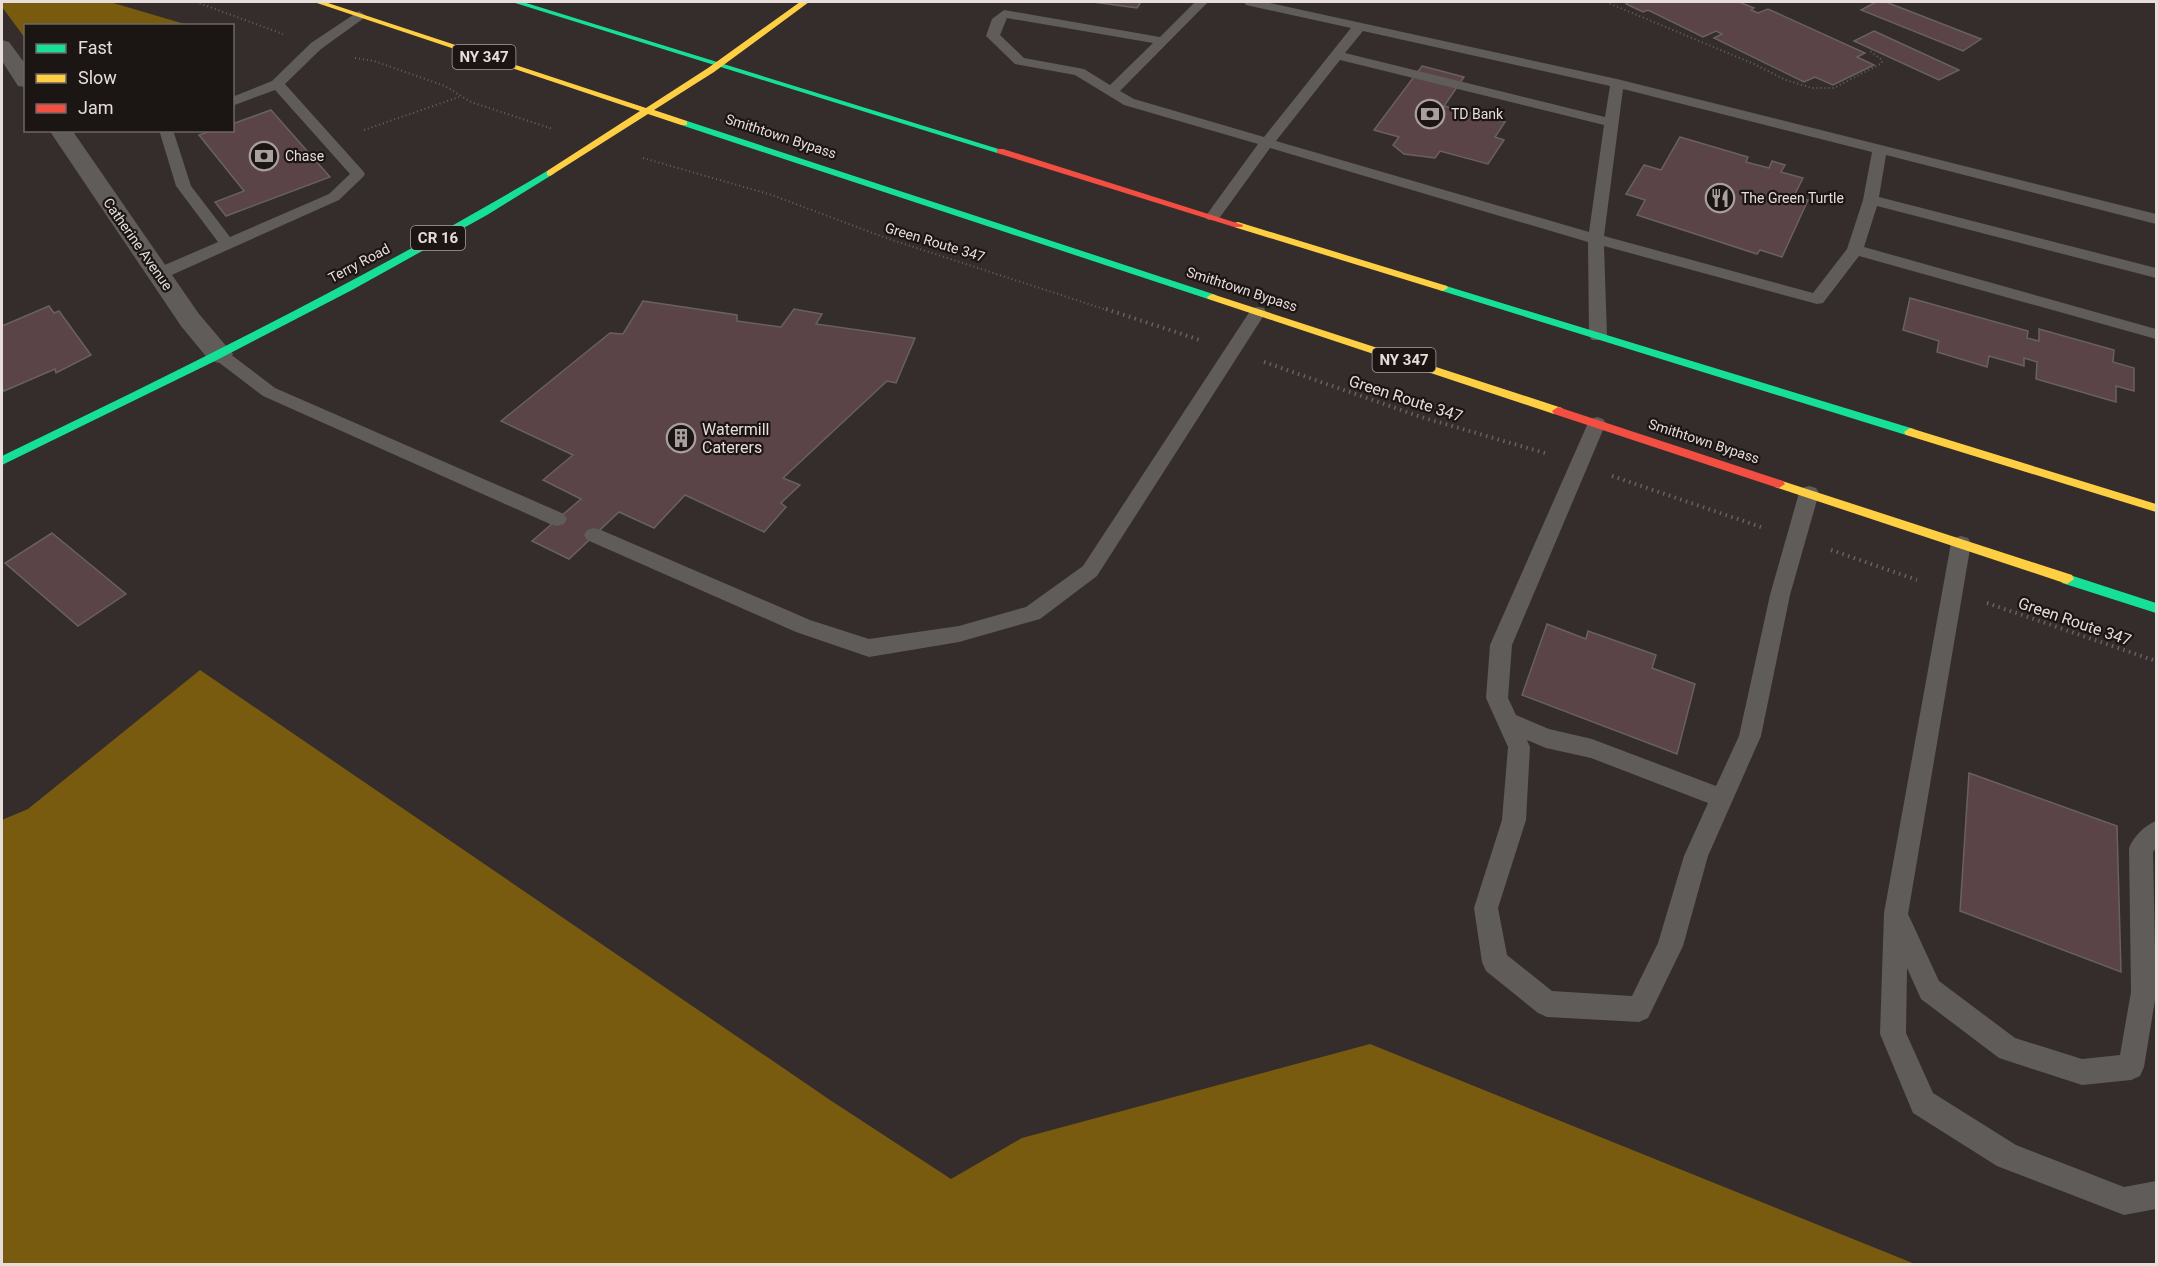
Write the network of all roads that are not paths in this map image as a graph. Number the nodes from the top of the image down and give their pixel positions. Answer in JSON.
{"nodes":[{"id":1,"x":318,"y":2,"type":"edge"},
{"id":2,"x":516,"y":2,"type":"edge"},
{"id":3,"x":805,"y":2,"type":"edge"},
{"id":4,"x":1202,"y":2,"type":"edge"},
{"id":5,"x":1250,"y":2,"type":"edge"},
{"id":6,"x":359,"y":15,"type":"junction"},
{"id":7,"x":1359,"y":27,"type":"junction"},
{"id":8,"x":1163,"y":41,"type":"junction"},
{"id":9,"x":2,"y":46,"type":"edge"},
{"id":10,"x":1338,"y":55,"type":"junction"},
{"id":11,"x":719,"y":64,"type":"junction"},
{"id":12,"x":24,"y":78,"type":"edge"},
{"id":13,"x":1617,"y":83,"type":"junction"},
{"id":14,"x":277,"y":84,"type":"junction"},
{"id":15,"x":1111,"y":92,"type":"junction"},
{"id":16,"x":234,"y":101,"type":"edge"},
{"id":17,"x":651,"y":111,"type":"junction"},
{"id":18,"x":1612,"y":123,"type":"junction"},
{"id":19,"x":61,"y":132,"type":"edge"},
{"id":20,"x":167,"y":132,"type":"edge"},
{"id":21,"x":1266,"y":144,"type":"junction"},
{"id":22,"x":1880,"y":150,"type":"junction"},
{"id":23,"x":1871,"y":200,"type":"junction"},
{"id":24,"x":1213,"y":217,"type":"junction"},
{"id":25,"x":2157,"y":219,"type":"edge"},
{"id":26,"x":1596,"y":239,"type":"junction"},
{"id":27,"x":227,"y":244,"type":"junction"},
{"id":28,"x":1856,"y":250,"type":"junction"},
{"id":29,"x":2157,"y":273,"type":"edge"},
{"id":30,"x":159,"y":274,"type":"junction"},
{"id":31,"x":1258,"y":312,"type":"junction"},
{"id":32,"x":2157,"y":333,"type":"edge"},
{"id":33,"x":1598,"y":336,"type":"junction"},
{"id":34,"x":219,"y":354,"type":"junction"},
{"id":35,"x":1597,"y":423,"type":"junction"},
{"id":36,"x":2,"y":461,"type":"edge"},
{"id":37,"x":1809,"y":493,"type":"junction"},
{"id":38,"x":2157,"y":508,"type":"edge"},
{"id":39,"x":557,"y":519,"type":"dead end"},
{"id":40,"x":594,"y":535,"type":"dead end"},
{"id":41,"x":1961,"y":543,"type":"junction"},
{"id":42,"x":2157,"y":608,"type":"edge"},
{"id":43,"x":1508,"y":722,"type":"junction"},
{"id":44,"x":1722,"y":798,"type":"junction"},
{"id":45,"x":2157,"y":832,"type":"edge"},
{"id":46,"x":1896,"y":913,"type":"junction"},
{"id":47,"x":2157,"y":1195,"type":"edge"}],
"edges":[{"from":1,"to":6,"type":"main road","name":"Smithtown Bypass","number":"NY 347"},
{"from":2,"to":11,"type":"main road"},
{"from":3,"to":11,"type":"main road","name":"Terry Road","number":"CR 16"},
{"from":4,"to":8,"type":"lane"},
{"from":5,"to":7,"type":"lane"},
{"from":6,"to":14,"type":"lane"},
{"from":6,"to":17,"type":"main road","name":"Smithtown Bypass","number":"NY 347"},
{"from":7,"to":10,"type":"lane"},
{"from":7,"to":13,"type":"lane"},
{"from":8,"to":15,"type":"lane"},
{"from":8,"to":15,"type":"lane"},
{"from":9,"to":12,"type":"street"},
{"from":10,"to":18,"type":"lane"},
{"from":10,"to":21,"type":"lane"},
{"from":11,"to":17,"type":"main road","name":"Terry Road","number":"CR 16"},
{"from":11,"to":24,"type":"main road"},
{"from":13,"to":18,"type":"lane"},
{"from":13,"to":22,"type":"lane"},
{"from":14,"to":16,"type":"lane"},
{"from":14,"to":27,"type":"lane"},
{"from":15,"to":21,"type":"lane"},
{"from":17,"to":31,"type":"main road","name":"Smithtown Bypass","number":"NY 347"},
{"from":17,"to":34,"type":"main road","name":"Terry Road","number":"CR 16"},
{"from":18,"to":26,"type":"lane"},
{"from":19,"to":30,"type":"street","name":"Catherine Avenue"},
{"from":20,"to":27,"type":"lane"},
{"from":21,"to":24,"type":"lane"},
{"from":21,"to":26,"type":"lane"},
{"from":22,"to":23,"type":"lane"},
{"from":22,"to":25,"type":"lane"},
{"from":23,"to":28,"type":"lane"},
{"from":23,"to":29,"type":"lane"},
{"from":24,"to":33,"type":"main road"},
{"from":26,"to":28,"type":"lane"},
{"from":26,"to":33,"type":"lane"},
{"from":27,"to":30,"type":"lane"},
{"from":28,"to":32,"type":"lane"},
{"from":30,"to":34,"type":"street","name":"Catherine Avenue"},
{"from":31,"to":35,"type":"main road","name":"Smithtown Bypass","number":"NY 347"},
{"from":31,"to":40,"type":"lane"},
{"from":33,"to":38,"type":"main road"},
{"from":34,"to":36,"type":"main road","name":"Terry Road","number":"CR 16"},
{"from":34,"to":39,"type":"lane"},
{"from":35,"to":37,"type":"main road","name":"Smithtown Bypass","number":"NY 347"},
{"from":35,"to":43,"type":"lane"},
{"from":37,"to":41,"type":"main road","name":"Smithtown Bypass","number":"NY 347"},
{"from":37,"to":44,"type":"lane"},
{"from":41,"to":42,"type":"main road","name":"Smithtown Bypass","number":"NY 347"},
{"from":41,"to":46,"type":"lane"},
{"from":43,"to":44,"type":"lane"},
{"from":43,"to":44,"type":"lane"},
{"from":45,"to":46,"type":"lane"},
{"from":46,"to":47,"type":"lane"}]}
